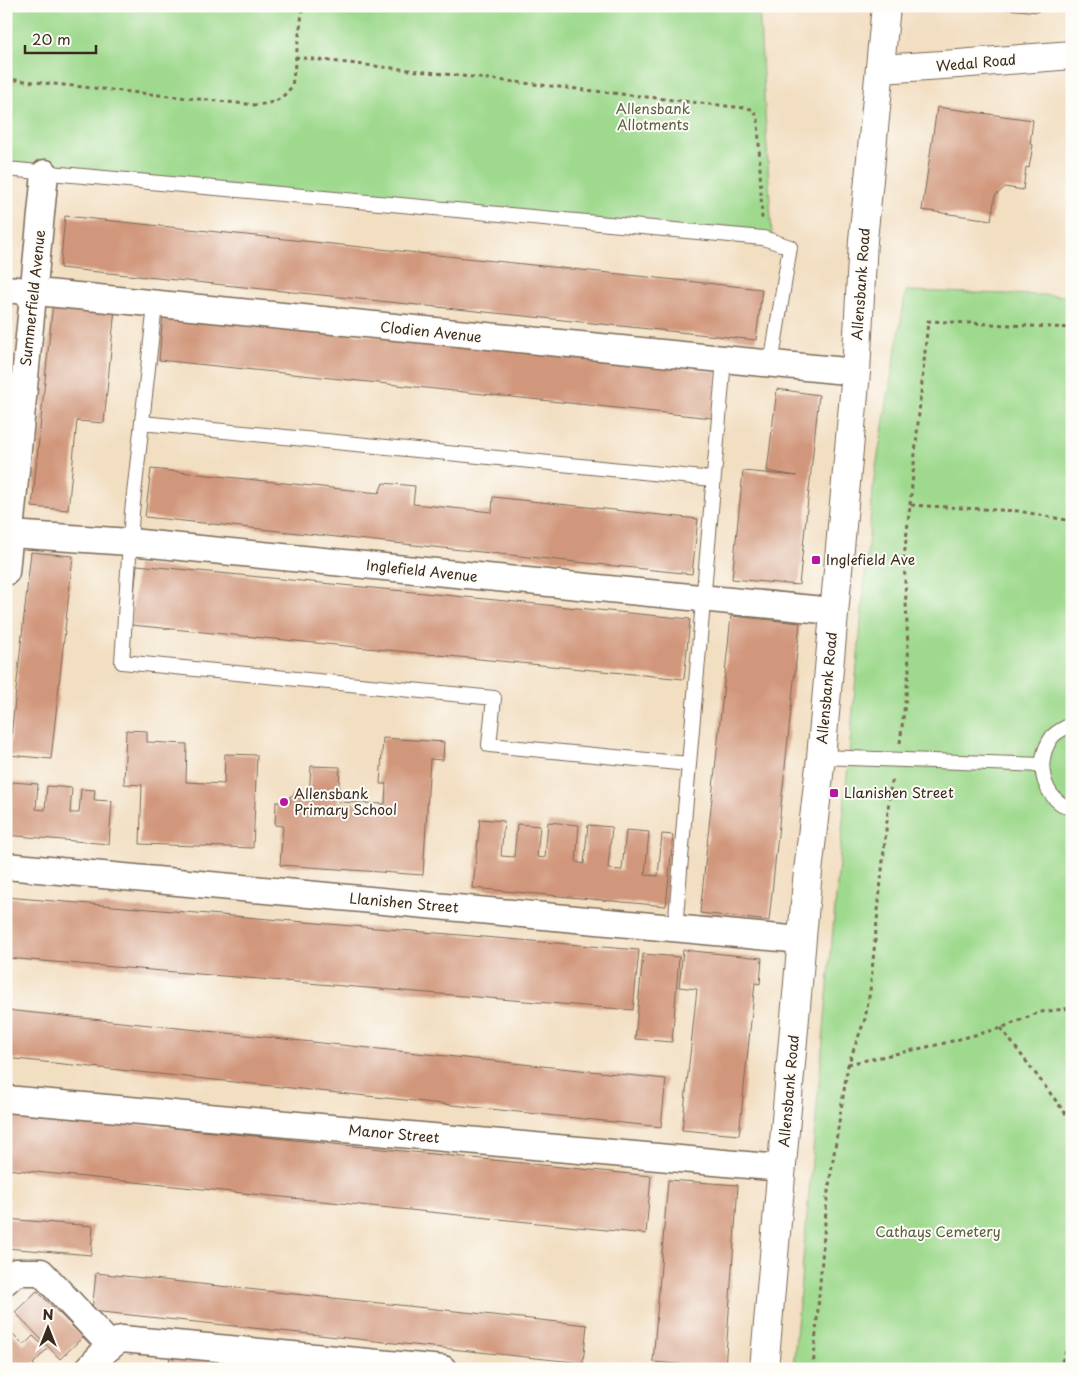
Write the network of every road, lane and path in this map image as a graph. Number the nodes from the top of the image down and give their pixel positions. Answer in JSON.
{"nodes":[{"id":1,"x":303,"y":6,"type":"edge"},
{"id":2,"x":886,"y":6,"type":"edge"},
{"id":3,"x":1072,"y":55,"type":"edge"},
{"id":4,"x":296,"y":57,"type":"junction"},
{"id":5,"x":880,"y":69,"type":"junction"},
{"id":6,"x":6,"y":78,"type":"edge"},
{"id":7,"x":6,"y":169,"type":"edge"},
{"id":8,"x":45,"y":173,"type":"junction"},
{"id":9,"x":763,"y":238,"type":"junction"},
{"id":10,"x":6,"y":289,"type":"edge"},
{"id":11,"x":33,"y":292,"type":"junction"},
{"id":12,"x":155,"y":305,"type":"junction"},
{"id":13,"x":1072,"y":328,"type":"edge"},
{"id":14,"x":724,"y":360,"type":"junction"},
{"id":15,"x":771,"y":365,"type":"junction"},
{"id":16,"x":856,"y":372,"type":"junction"},
{"id":17,"x":142,"y":423,"type":"junction"},
{"id":18,"x":713,"y":479,"type":"junction"},
{"id":19,"x":910,"y":505,"type":"junction"},
{"id":20,"x":1072,"y":521,"type":"edge"},
{"id":21,"x":10,"y":534,"type":"junction"},
{"id":22,"x":130,"y":542,"type":"junction"},
{"id":23,"x":6,"y":572,"type":"edge"},
{"id":24,"x":704,"y":600,"type":"junction"},
{"id":25,"x":833,"y":611,"type":"junction"},
{"id":26,"x":1072,"y":724,"type":"edge"},
{"id":27,"x":821,"y":758,"type":"junction"},
{"id":28,"x":898,"y":760,"type":"junction"},
{"id":29,"x":689,"y":764,"type":"junction"},
{"id":30,"x":1042,"y":765,"type":"junction"},
{"id":31,"x":1072,"y":810,"type":"edge"},
{"id":32,"x":6,"y":866,"type":"edge"},
{"id":33,"x":675,"y":929,"type":"junction"},
{"id":34,"x":801,"y":940,"type":"junction"},
{"id":35,"x":1072,"y":1008,"type":"edge"},
{"id":36,"x":1001,"y":1028,"type":"junction"},
{"id":37,"x":848,"y":1064,"type":"junction"},
{"id":38,"x":6,"y":1099,"type":"edge"},
{"id":39,"x":1072,"y":1122,"type":"edge"},
{"id":40,"x":782,"y":1168,"type":"junction"},
{"id":41,"x":6,"y":1281,"type":"edge"},
{"id":42,"x":1072,"y":1336,"type":"edge"},
{"id":43,"x":111,"y":1346,"type":"junction"},
{"id":44,"x":88,"y":1369,"type":"edge"},
{"id":45,"x":443,"y":1369,"type":"edge"},
{"id":46,"x":764,"y":1369,"type":"edge"},
{"id":47,"x":813,"y":1369,"type":"edge"},
{"id":48,"x":1059,"y":1369,"type":"edge"}],
"edges":[{"from":1,"to":4,"type":"path"},
{"from":2,"to":5,"type":"street","name":"Allensbank Road"},
{"from":3,"to":5,"type":"street","name":"Wedal Road"},
{"from":4,"to":6,"type":"path"},
{"from":4,"to":9,"type":"path"},
{"from":5,"to":16,"type":"street","name":"Allensbank Road"},
{"from":7,"to":8,"type":"lane"},
{"from":8,"to":9,"type":"lane"},
{"from":8,"to":11,"type":"street","name":"Summerfield Avenue"},
{"from":9,"to":15,"type":"lane"},
{"from":10,"to":11,"type":"street","name":"Clodien Avenue"},
{"from":11,"to":12,"type":"street","name":"Clodien Avenue"},
{"from":11,"to":21,"type":"street","name":"Summerfield Avenue"},
{"from":12,"to":14,"type":"street","name":"Clodien Avenue"},
{"from":12,"to":17,"type":"lane"},
{"from":13,"to":19,"type":"path"},
{"from":14,"to":15,"type":"street","name":"Clodien Avenue"},
{"from":14,"to":18,"type":"lane"},
{"from":15,"to":16,"type":"street","name":"Clodien Avenue"},
{"from":16,"to":25,"type":"street","name":"Allensbank Road"},
{"from":17,"to":18,"type":"lane"},
{"from":17,"to":22,"type":"lane"},
{"from":18,"to":24,"type":"lane"},
{"from":19,"to":20,"type":"path"},
{"from":19,"to":28,"type":"path"},
{"from":21,"to":22,"type":"street","name":"Inglefield Avenue"},
{"from":21,"to":23,"type":"street","name":"Summerfield Avenue"},
{"from":22,"to":24,"type":"street","name":"Inglefield Avenue"},
{"from":22,"to":29,"type":"lane"},
{"from":24,"to":25,"type":"street","name":"Inglefield Avenue"},
{"from":24,"to":29,"type":"lane"},
{"from":25,"to":27,"type":"street","name":"Allensbank Road"},
{"from":26,"to":30,"type":"lane"},
{"from":27,"to":28,"type":"lane"},
{"from":27,"to":34,"type":"street","name":"Allensbank Road"},
{"from":28,"to":30,"type":"lane"},
{"from":28,"to":37,"type":"path"},
{"from":29,"to":33,"type":"lane"},
{"from":30,"to":31,"type":"lane"},
{"from":32,"to":33,"type":"street","name":"Llanishen Street"},
{"from":33,"to":34,"type":"street","name":"Llanishen Street"},
{"from":34,"to":40,"type":"street","name":"Allensbank Road"},
{"from":35,"to":36,"type":"path"},
{"from":36,"to":37,"type":"path"},
{"from":36,"to":39,"type":"path"},
{"from":37,"to":47,"type":"path"},
{"from":38,"to":40,"type":"street","name":"Manor Street"},
{"from":40,"to":46,"type":"street","name":"Allensbank Road"},
{"from":41,"to":43,"type":"street"},
{"from":42,"to":48,"type":"path"},
{"from":43,"to":44,"type":"street"},
{"from":43,"to":45,"type":"street"}]}
